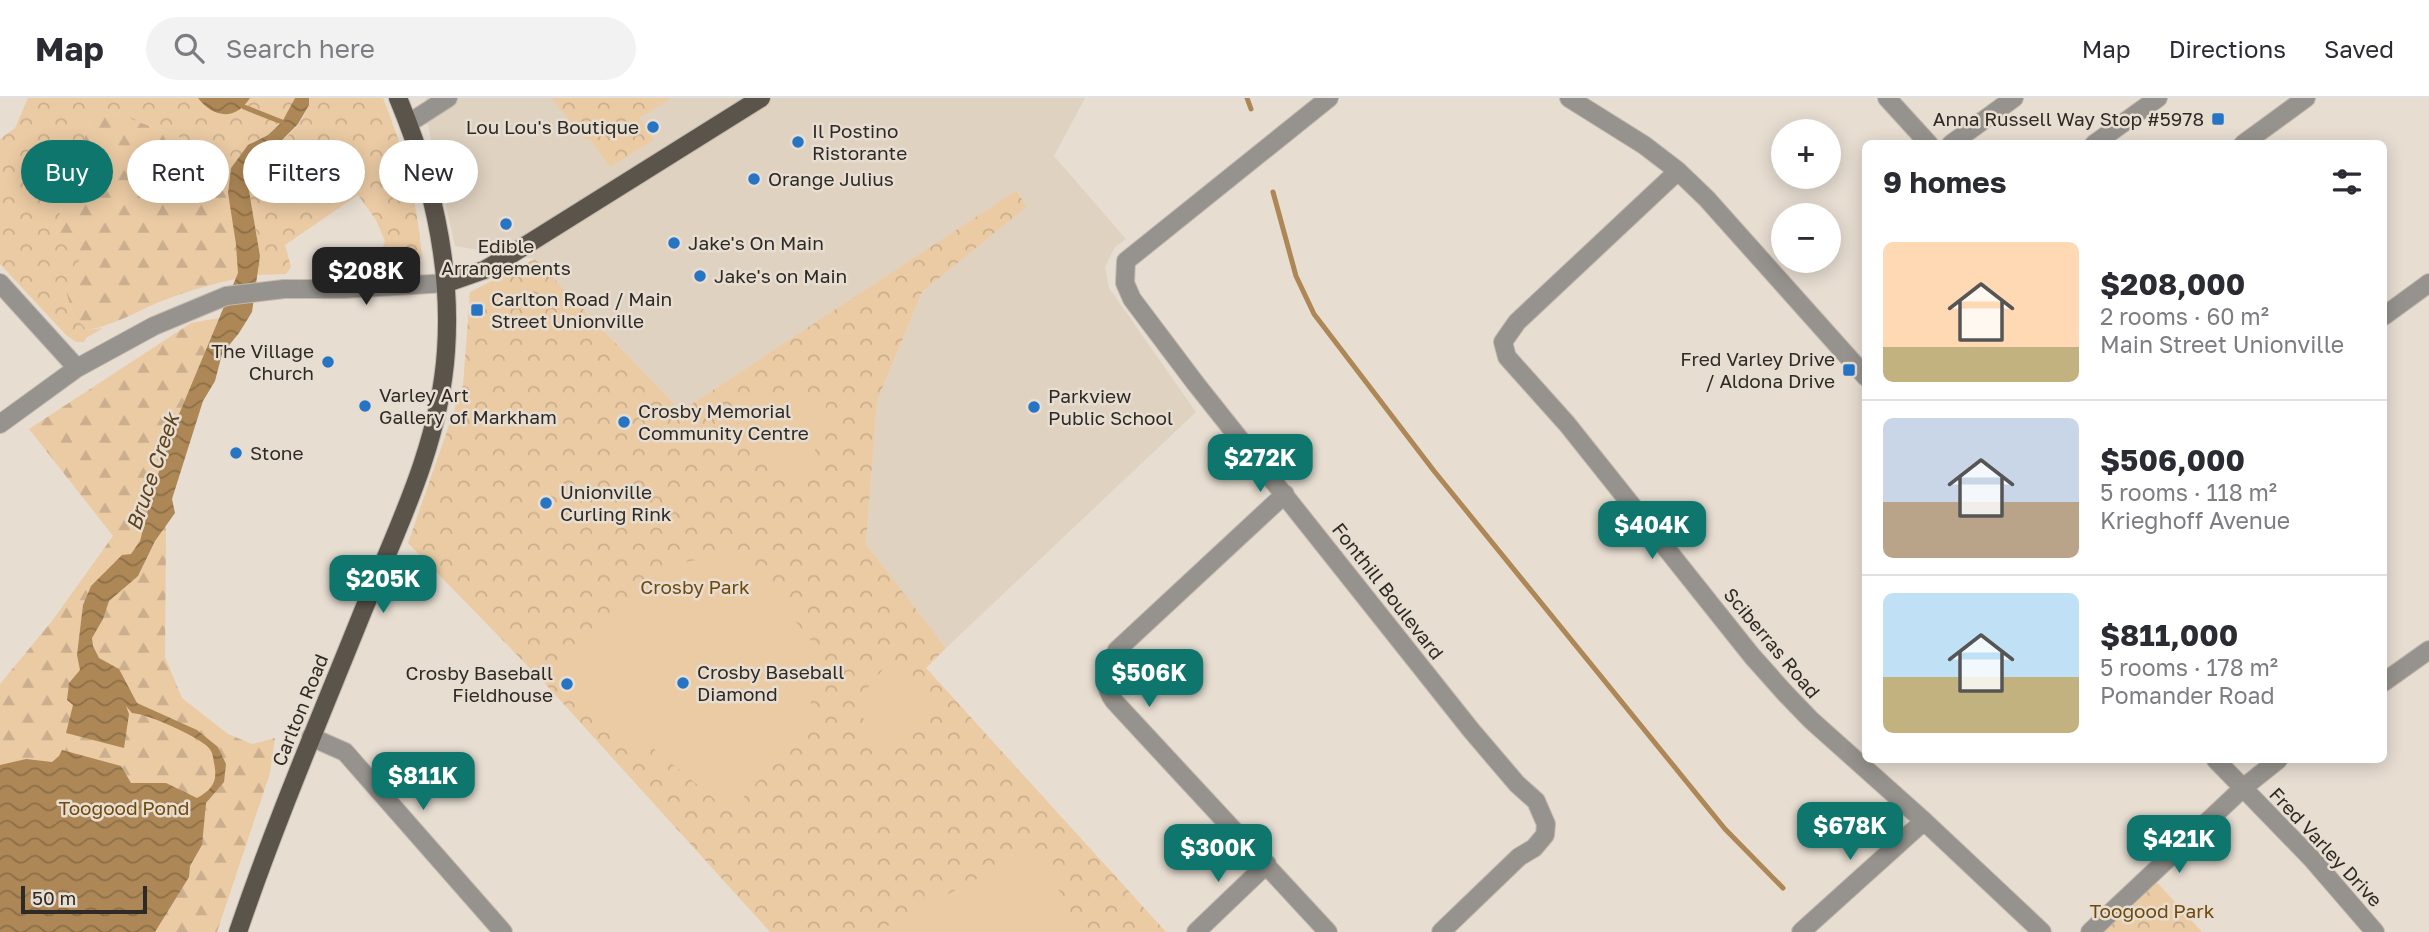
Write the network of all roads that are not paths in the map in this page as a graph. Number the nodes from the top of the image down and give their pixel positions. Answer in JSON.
{"nodes":[{"id":1,"x":398,"y":98,"type":"edge"},
{"id":2,"x":448,"y":98,"type":"edge"},
{"id":3,"x":761,"y":98,"type":"edge"},
{"id":4,"x":1329,"y":98,"type":"edge"},
{"id":5,"x":1569,"y":98,"type":"edge"},
{"id":6,"x":1887,"y":98,"type":"edge"},
{"id":7,"x":2014,"y":98,"type":"edge"},
{"id":8,"x":2158,"y":98,"type":"edge"},
{"id":9,"x":2306,"y":98,"type":"edge"},
{"id":10,"x":409,"y":123,"type":"junction"},
{"id":11,"x":1925,"y":140,"type":"edge"},
{"id":12,"x":1956,"y":140,"type":"edge"},
{"id":13,"x":2100,"y":140,"type":"edge"},
{"id":14,"x":2249,"y":140,"type":"edge"},
{"id":15,"x":1678,"y":171,"type":"junction"},
{"id":16,"x":0,"y":283,"type":"edge"},
{"id":17,"x":447,"y":283,"type":"junction"},
{"id":18,"x":2429,"y":283,"type":"edge"},
{"id":19,"x":2387,"y":314,"type":"edge"},
{"id":20,"x":77,"y":368,"type":"junction"},
{"id":21,"x":1862,"y":373,"type":"edge"},
{"id":22,"x":0,"y":424,"type":"edge"},
{"id":23,"x":1285,"y":494,"type":"junction"},
{"id":24,"x":2429,"y":650,"type":"edge"},
{"id":25,"x":2387,"y":680,"type":"edge"},
{"id":26,"x":311,"y":737,"type":"junction"},
{"id":27,"x":2219,"y":763,"type":"edge"},
{"id":28,"x":2274,"y":763,"type":"edge"},
{"id":29,"x":2242,"y":788,"type":"junction"},
{"id":30,"x":1924,"y":821,"type":"junction"},
{"id":31,"x":1267,"y":864,"type":"junction"},
{"id":32,"x":239,"y":932,"type":"edge"},
{"id":33,"x":503,"y":932,"type":"edge"},
{"id":34,"x":1196,"y":932,"type":"edge"},
{"id":35,"x":1328,"y":932,"type":"edge"},
{"id":36,"x":1441,"y":932,"type":"edge"},
{"id":37,"x":1801,"y":932,"type":"edge"},
{"id":38,"x":2042,"y":932,"type":"edge"},
{"id":39,"x":2090,"y":932,"type":"edge"},
{"id":40,"x":2375,"y":932,"type":"edge"}],
"edges":[{"from":1,"to":10,"type":"main road","name":"Carlton Road"},
{"from":2,"to":10,"type":"street"},
{"from":3,"to":17,"type":"main road"},
{"from":4,"to":23,"type":"street","name":"Fonthill Boulevard"},
{"from":5,"to":15,"type":"street"},
{"from":6,"to":11,"type":"street"},
{"from":7,"to":12,"type":"street"},
{"from":8,"to":13,"type":"street"},
{"from":9,"to":14,"type":"street"},
{"from":10,"to":17,"type":"main road","name":"Carlton Road"},
{"from":15,"to":21,"type":"street"},
{"from":15,"to":30,"type":"street","name":"Sciberras Road"},
{"from":16,"to":20,"type":"street"},
{"from":17,"to":20,"type":"street"},
{"from":17,"to":26,"type":"main road","name":"Carlton Road"},
{"from":18,"to":19,"type":"street"},
{"from":20,"to":22,"type":"street"},
{"from":23,"to":31,"type":"street"},
{"from":23,"to":36,"type":"street","name":"Fonthill Boulevard"},
{"from":24,"to":25,"type":"street"},
{"from":26,"to":32,"type":"main road","name":"Carlton Road"},
{"from":26,"to":33,"type":"street"},
{"from":27,"to":29,"type":"street","name":"Fred Varley Drive"},
{"from":28,"to":29,"type":"street"},
{"from":29,"to":39,"type":"street"},
{"from":29,"to":40,"type":"street","name":"Fred Varley Drive"},
{"from":30,"to":37,"type":"street"},
{"from":30,"to":38,"type":"street","name":"Sciberras Road"},
{"from":31,"to":34,"type":"street"},
{"from":31,"to":35,"type":"street"}]}
